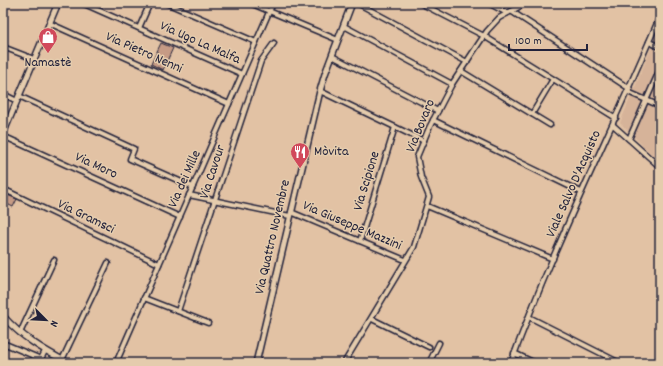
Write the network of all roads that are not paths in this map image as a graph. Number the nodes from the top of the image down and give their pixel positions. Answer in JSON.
{"nodes":[{"id":1,"x":58,"y":3,"type":"edge"},
{"id":2,"x":82,"y":3,"type":"edge"},
{"id":3,"x":150,"y":3,"type":"edge"},
{"id":4,"x":166,"y":3,"type":"edge"},
{"id":5,"x":250,"y":3,"type":"edge"},
{"id":6,"x":273,"y":3,"type":"edge"},
{"id":7,"x":352,"y":3,"type":"edge"},
{"id":8,"x":420,"y":3,"type":"edge"},
{"id":9,"x":488,"y":3,"type":"edge"},
{"id":10,"x":526,"y":3,"type":"edge"},
{"id":11,"x":269,"y":12,"type":"junction"},
{"id":12,"x":510,"y":12,"type":"junction"},
{"id":13,"x":659,"y":19,"type":"edge"},
{"id":14,"x":49,"y":23,"type":"junction"},
{"id":15,"x":344,"y":26,"type":"junction"},
{"id":16,"x":139,"y":28,"type":"junction"},
{"id":17,"x":484,"y":36,"type":"junction"},
{"id":18,"x":338,"y":40,"type":"junction"},
{"id":19,"x":256,"y":42,"type":"junction"},
{"id":20,"x":649,"y":42,"type":"junction"},
{"id":21,"x":274,"y":43,"type":"dead end"},
{"id":22,"x":3,"y":47,"type":"edge"},
{"id":23,"x":660,"y":47,"type":"edge"},
{"id":24,"x":332,"y":56,"type":"junction"},
{"id":25,"x":34,"y":59,"type":"junction"},
{"id":26,"x":467,"y":62,"type":"junction"},
{"id":27,"x":660,"y":69,"type":"edge"},
{"id":28,"x":461,"y":71,"type":"junction"},
{"id":29,"x":242,"y":74,"type":"junction"},
{"id":30,"x":553,"y":79,"type":"junction"},
{"id":31,"x":452,"y":84,"type":"junction"},
{"id":32,"x":629,"y":90,"type":"junction"},
{"id":33,"x":320,"y":91,"type":"junction"},
{"id":34,"x":3,"y":94,"type":"edge"},
{"id":35,"x":18,"y":99,"type":"junction"},
{"id":36,"x":646,"y":100,"type":"junction"},
{"id":37,"x":229,"y":104,"type":"junction"},
{"id":38,"x":660,"y":106,"type":"edge"},
{"id":39,"x":438,"y":111,"type":"junction"},
{"id":40,"x":532,"y":114,"type":"junction"},
{"id":41,"x":616,"y":118,"type":"junction"},
{"id":42,"x":433,"y":120,"type":"junction"},
{"id":43,"x":550,"y":124,"type":"dead end"},
{"id":44,"x":613,"y":125,"type":"junction"},
{"id":45,"x":396,"y":127,"type":"junction"},
{"id":46,"x":3,"y":135,"type":"edge"},
{"id":47,"x":629,"y":139,"type":"junction"},
{"id":48,"x":424,"y":141,"type":"junction"},
{"id":49,"x":660,"y":167,"type":"edge"},
{"id":50,"x":193,"y":187,"type":"junction"},
{"id":51,"x":3,"y":189,"type":"edge"},
{"id":52,"x":581,"y":192,"type":"junction"},
{"id":53,"x":190,"y":195,"type":"junction"},
{"id":54,"x":215,"y":200,"type":"junction"},
{"id":55,"x":427,"y":206,"type":"junction"},
{"id":56,"x":291,"y":214,"type":"junction"},
{"id":57,"x":180,"y":217,"type":"junction"},
{"id":58,"x":360,"y":241,"type":"junction"},
{"id":59,"x":553,"y":259,"type":"junction"},
{"id":60,"x":54,"y":260,"type":"dead end"},
{"id":61,"x":405,"y":260,"type":"junction"},
{"id":62,"x":108,"y":263,"type":"dead end"},
{"id":63,"x":159,"y":264,"type":"junction"},
{"id":64,"x":144,"y":298,"type":"junction"},
{"id":65,"x":178,"y":311,"type":"junction"},
{"id":66,"x":3,"y":316,"type":"edge"},
{"id":67,"x":529,"y":317,"type":"junction"},
{"id":68,"x":372,"y":319,"type":"junction"},
{"id":69,"x":208,"y":323,"type":"dead end"},
{"id":70,"x":20,"y":333,"type":"junction"},
{"id":71,"x":3,"y":343,"type":"edge"},
{"id":72,"x":439,"y":343,"type":"dead end"},
{"id":73,"x":430,"y":347,"type":"dead end"},
{"id":74,"x":45,"y":351,"type":"junction"},
{"id":75,"x":514,"y":353,"type":"junction"},
{"id":76,"x":62,"y":360,"type":"junction"},
{"id":77,"x":40,"y":361,"type":"edge"},
{"id":78,"x":68,"y":363,"type":"edge"},
{"id":79,"x":116,"y":363,"type":"edge"},
{"id":80,"x":256,"y":363,"type":"edge"},
{"id":81,"x":344,"y":363,"type":"edge"},
{"id":82,"x":428,"y":363,"type":"edge"},
{"id":83,"x":511,"y":363,"type":"edge"},
{"id":84,"x":534,"y":363,"type":"edge"},
{"id":85,"x":620,"y":363,"type":"edge"}],
"edges":[{"from":1,"to":14,"type":"street"},
{"from":2,"to":16,"type":"street","name":"Via Ugo La Malfa"},
{"from":3,"to":16,"type":"street"},
{"from":4,"to":19,"type":"street"},
{"from":5,"to":11,"type":"street"},
{"from":6,"to":11,"type":"street","name":"Via dei Mille"},
{"from":7,"to":15,"type":"street","name":"Via Quattro Novembre"},
{"from":7,"to":26,"type":"street"},
{"from":8,"to":17,"type":"street"},
{"from":9,"to":12,"type":"street"},
{"from":10,"to":12,"type":"street","name":"Via Bovaro"},
{"from":11,"to":18,"type":"street"},
{"from":11,"to":19,"type":"street","name":"Via dei Mille"},
{"from":12,"to":17,"type":"street","name":"Via Bovaro"},
{"from":12,"to":32,"type":"street"},
{"from":13,"to":20,"type":"street","name":"Viale Salvo D'Acquisto"},
{"from":14,"to":25,"type":"street"},
{"from":14,"to":37,"type":"street","name":"Via Pietro Nenni"},
{"from":15,"to":18,"type":"street","name":"Via Quattro Novembre"},
{"from":15,"to":31,"type":"street"},
{"from":16,"to":29,"type":"street","name":"Via Ugo La Malfa"},
{"from":17,"to":26,"type":"street","name":"Via Bovaro"},
{"from":17,"to":30,"type":"street"},
{"from":18,"to":24,"type":"street","name":"Via Quattro Novembre"},
{"from":19,"to":29,"type":"street","name":"Via dei Mille"},
{"from":20,"to":23,"type":"street"},
{"from":20,"to":32,"type":"street","name":"Viale Salvo D'Acquisto"},
{"from":21,"to":54,"type":"street","name":"Via Cavour"},
{"from":22,"to":25,"type":"street"},
{"from":24,"to":33,"type":"street","name":"Via Quattro Novembre"},
{"from":24,"to":39,"type":"street"},
{"from":25,"to":35,"type":"street"},
{"from":26,"to":28,"type":"street","name":"Via Bovaro"},
{"from":27,"to":36,"type":"street"},
{"from":28,"to":31,"type":"street","name":"Via Bovaro"},
{"from":28,"to":40,"type":"street"},
{"from":29,"to":37,"type":"street","name":"Via dei Mille"},
{"from":30,"to":40,"type":"street"},
{"from":30,"to":41,"type":"street"},
{"from":31,"to":39,"type":"street","name":"Via Bovaro"},
{"from":32,"to":36,"type":"street"},
{"from":32,"to":41,"type":"street","name":"Viale Salvo D'Acquisto"},
{"from":33,"to":45,"type":"street"},
{"from":33,"to":56,"type":"street","name":"Via Quattro Novembre"},
{"from":34,"to":35,"type":"street"},
{"from":35,"to":46,"type":"street"},
{"from":35,"to":50,"type":"street"},
{"from":36,"to":38,"type":"street"},
{"from":36,"to":47,"type":"street"},
{"from":37,"to":50,"type":"street","name":"Via dei Mille"},
{"from":39,"to":42,"type":"street","name":"Via Bovaro"},
{"from":40,"to":43,"type":"street"},
{"from":41,"to":44,"type":"street","name":"Viale Salvo D'Acquisto"},
{"from":42,"to":48,"type":"street","name":"Via Bovaro"},
{"from":42,"to":52,"type":"street"},
{"from":44,"to":47,"type":"street"},
{"from":44,"to":52,"type":"street","name":"Viale Salvo D'Acquisto"},
{"from":45,"to":48,"type":"street"},
{"from":45,"to":58,"type":"street","name":"Via Scipione"},
{"from":46,"to":57,"type":"street","name":"Via Moro"},
{"from":47,"to":49,"type":"street"},
{"from":48,"to":55,"type":"street","name":"Via Bovaro"},
{"from":50,"to":53,"type":"street","name":"Via dei Mille"},
{"from":51,"to":63,"type":"street","name":"Via Gramsci"},
{"from":52,"to":59,"type":"street","name":"Viale Salvo D'Acquisto"},
{"from":53,"to":54,"type":"street","name":"Via Giuseppe Mazzini"},
{"from":53,"to":57,"type":"street","name":"Via dei Mille"},
{"from":54,"to":56,"type":"street","name":"Via Giuseppe Mazzini"},
{"from":54,"to":65,"type":"street","name":"Via Cavour"},
{"from":55,"to":59,"type":"street"},
{"from":55,"to":61,"type":"street","name":"Via Bovaro"},
{"from":56,"to":58,"type":"street","name":"Via Giuseppe Mazzini"},
{"from":56,"to":80,"type":"street","name":"Via Quattro Novembre"},
{"from":57,"to":63,"type":"street","name":"Via dei Mille"},
{"from":58,"to":61,"type":"street","name":"Via Giuseppe Mazzini"},
{"from":59,"to":67,"type":"street","name":"Viale Salvo D'Acquisto"},
{"from":60,"to":70,"type":"street"},
{"from":61,"to":68,"type":"street","name":"Via Bovaro"},
{"from":62,"to":76,"type":"street"},
{"from":63,"to":64,"type":"street","name":"Via dei Mille"},
{"from":64,"to":65,"type":"street"},
{"from":64,"to":79,"type":"street","name":"Via dei Mille"},
{"from":65,"to":69,"type":"street"},
{"from":66,"to":70,"type":"street"},
{"from":67,"to":75,"type":"street","name":"Viale Salvo D'Acquisto"},
{"from":67,"to":85,"type":"street"},
{"from":68,"to":73,"type":"street"},
{"from":68,"to":81,"type":"street","name":"Via Bovaro"},
{"from":70,"to":74,"type":"street"},
{"from":71,"to":77,"type":"street"},
{"from":72,"to":82,"type":"street"},
{"from":74,"to":76,"type":"street"},
{"from":74,"to":77,"type":"street"},
{"from":75,"to":83,"type":"street","name":"Viale Salvo D'Acquisto"},
{"from":75,"to":84,"type":"street"},
{"from":76,"to":78,"type":"street"}]}
